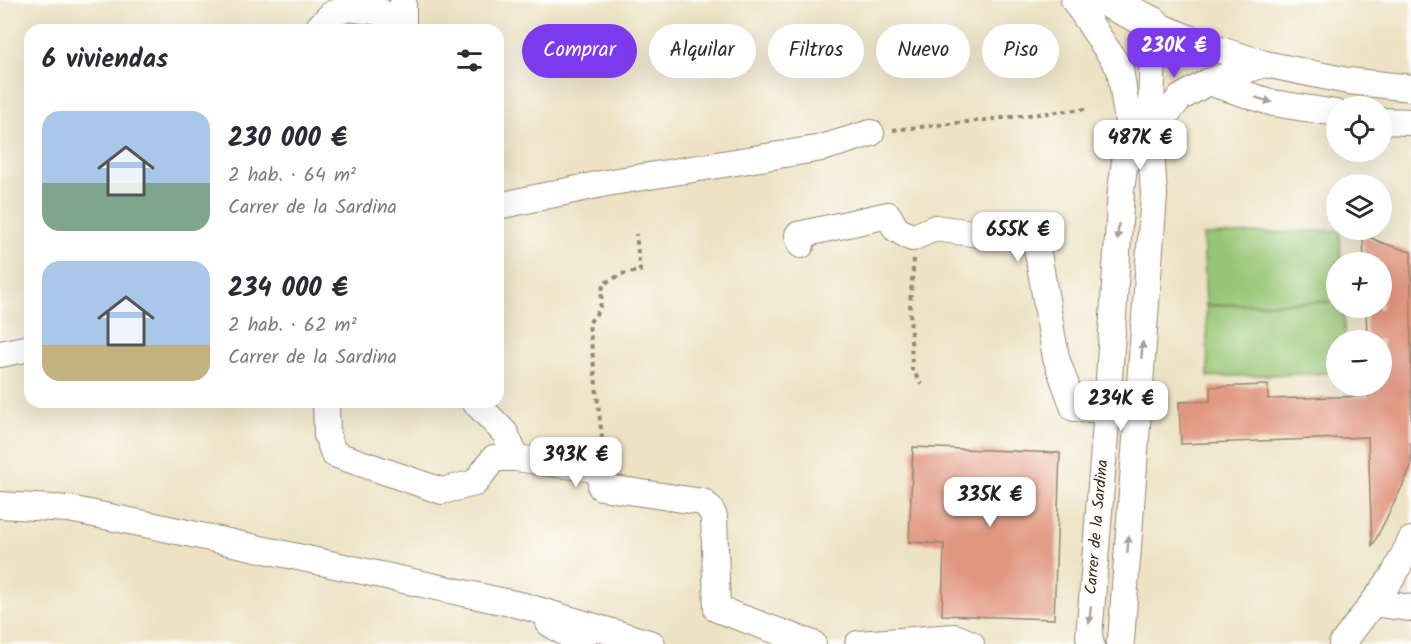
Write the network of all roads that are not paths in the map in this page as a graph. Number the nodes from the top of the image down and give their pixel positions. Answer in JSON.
{"nodes":[{"id":1,"x":403,"y":0,"type":"edge"},
{"id":2,"x":1074,"y":0,"type":"edge"},
{"id":3,"x":1105,"y":0,"type":"edge"},
{"id":4,"x":322,"y":24,"type":"edge"},
{"id":5,"x":394,"y":24,"type":"edge"},
{"id":6,"x":401,"y":24,"type":"edge"},
{"id":7,"x":1154,"y":24,"type":"junction"},
{"id":8,"x":1264,"y":64,"type":"junction"},
{"id":9,"x":1208,"y":82,"type":"junction"},
{"id":10,"x":1411,"y":88,"type":"edge"},
{"id":11,"x":1326,"y":111,"type":"edge"},
{"id":12,"x":1392,"y":121,"type":"edge"},
{"id":13,"x":1411,"y":122,"type":"edge"},
{"id":14,"x":871,"y":133,"type":"road end"},
{"id":15,"x":1150,"y":133,"type":"junction"},
{"id":16,"x":1120,"y":190,"type":"junction"},
{"id":17,"x":1154,"y":195,"type":"junction"},
{"id":18,"x":504,"y":205,"type":"edge"},
{"id":19,"x":801,"y":245,"type":"dead end"},
{"id":20,"x":24,"y":349,"type":"edge"},
{"id":21,"x":0,"y":354,"type":"edge"},
{"id":22,"x":326,"y":408,"type":"edge"},
{"id":23,"x":481,"y":408,"type":"edge"},
{"id":24,"x":1107,"y":410,"type":"junction"},
{"id":25,"x":1137,"y":412,"type":"junction"},
{"id":26,"x":516,"y":458,"type":"junction"},
{"id":27,"x":0,"y":505,"type":"edge"},
{"id":28,"x":1411,"y":540,"type":"edge"},
{"id":29,"x":1373,"y":603,"type":"junction"},
{"id":30,"x":524,"y":606,"type":"junction"},
{"id":31,"x":1411,"y":608,"type":"edge"},
{"id":32,"x":963,"y":640,"type":"edge"},
{"id":33,"x":583,"y":644,"type":"edge"},
{"id":34,"x":652,"y":644,"type":"edge"},
{"id":35,"x":813,"y":644,"type":"edge"},
{"id":36,"x":858,"y":644,"type":"edge"},
{"id":37,"x":1092,"y":644,"type":"edge"},
{"id":38,"x":1119,"y":644,"type":"edge"},
{"id":39,"x":1342,"y":644,"type":"edge"}],
"edges":[{"from":1,"to":6,"type":"street"},
{"from":2,"to":16,"type":"street","name":"Carrer de la Sardina"},
{"from":3,"to":7,"type":"highway"},
{"from":4,"to":5,"type":"street"},
{"from":7,"to":8,"type":"street"},
{"from":7,"to":15,"type":"street","name":"Carrer de la Sardina"},
{"from":8,"to":9,"type":"street"},
{"from":8,"to":10,"type":"street"},
{"from":9,"to":11,"type":"street","one_way":true},
{"from":9,"to":15,"type":"street"},
{"from":12,"to":13,"type":"street"},
{"from":14,"to":18,"type":"street"},
{"from":15,"to":17,"type":"street","name":"Carrer de la Sardina"},
{"from":16,"to":17,"type":"street"},
{"from":16,"to":24,"type":"street","name":"Carrer de la Sardina","one_way":true},
{"from":25,"to":17,"type":"street","name":"Carrer de la Sardina","one_way":true},
{"from":19,"to":24,"type":"street"},
{"from":20,"to":21,"type":"street"},
{"from":22,"to":26,"type":"street"},
{"from":23,"to":26,"type":"street"},
{"from":24,"to":25,"type":"street"},
{"from":24,"to":37,"type":"street","name":"Carrer de la Sardina","one_way":true},
{"from":38,"to":25,"type":"street","name":"Carrer de la Sardina","one_way":true},
{"from":26,"to":35,"type":"street"},
{"from":27,"to":30,"type":"street"},
{"from":28,"to":29,"type":"street"},
{"from":29,"to":31,"type":"street"},
{"from":29,"to":39,"type":"street"},
{"from":30,"to":33,"type":"street"},
{"from":30,"to":34,"type":"street"},
{"from":32,"to":36,"type":"street"}]}
